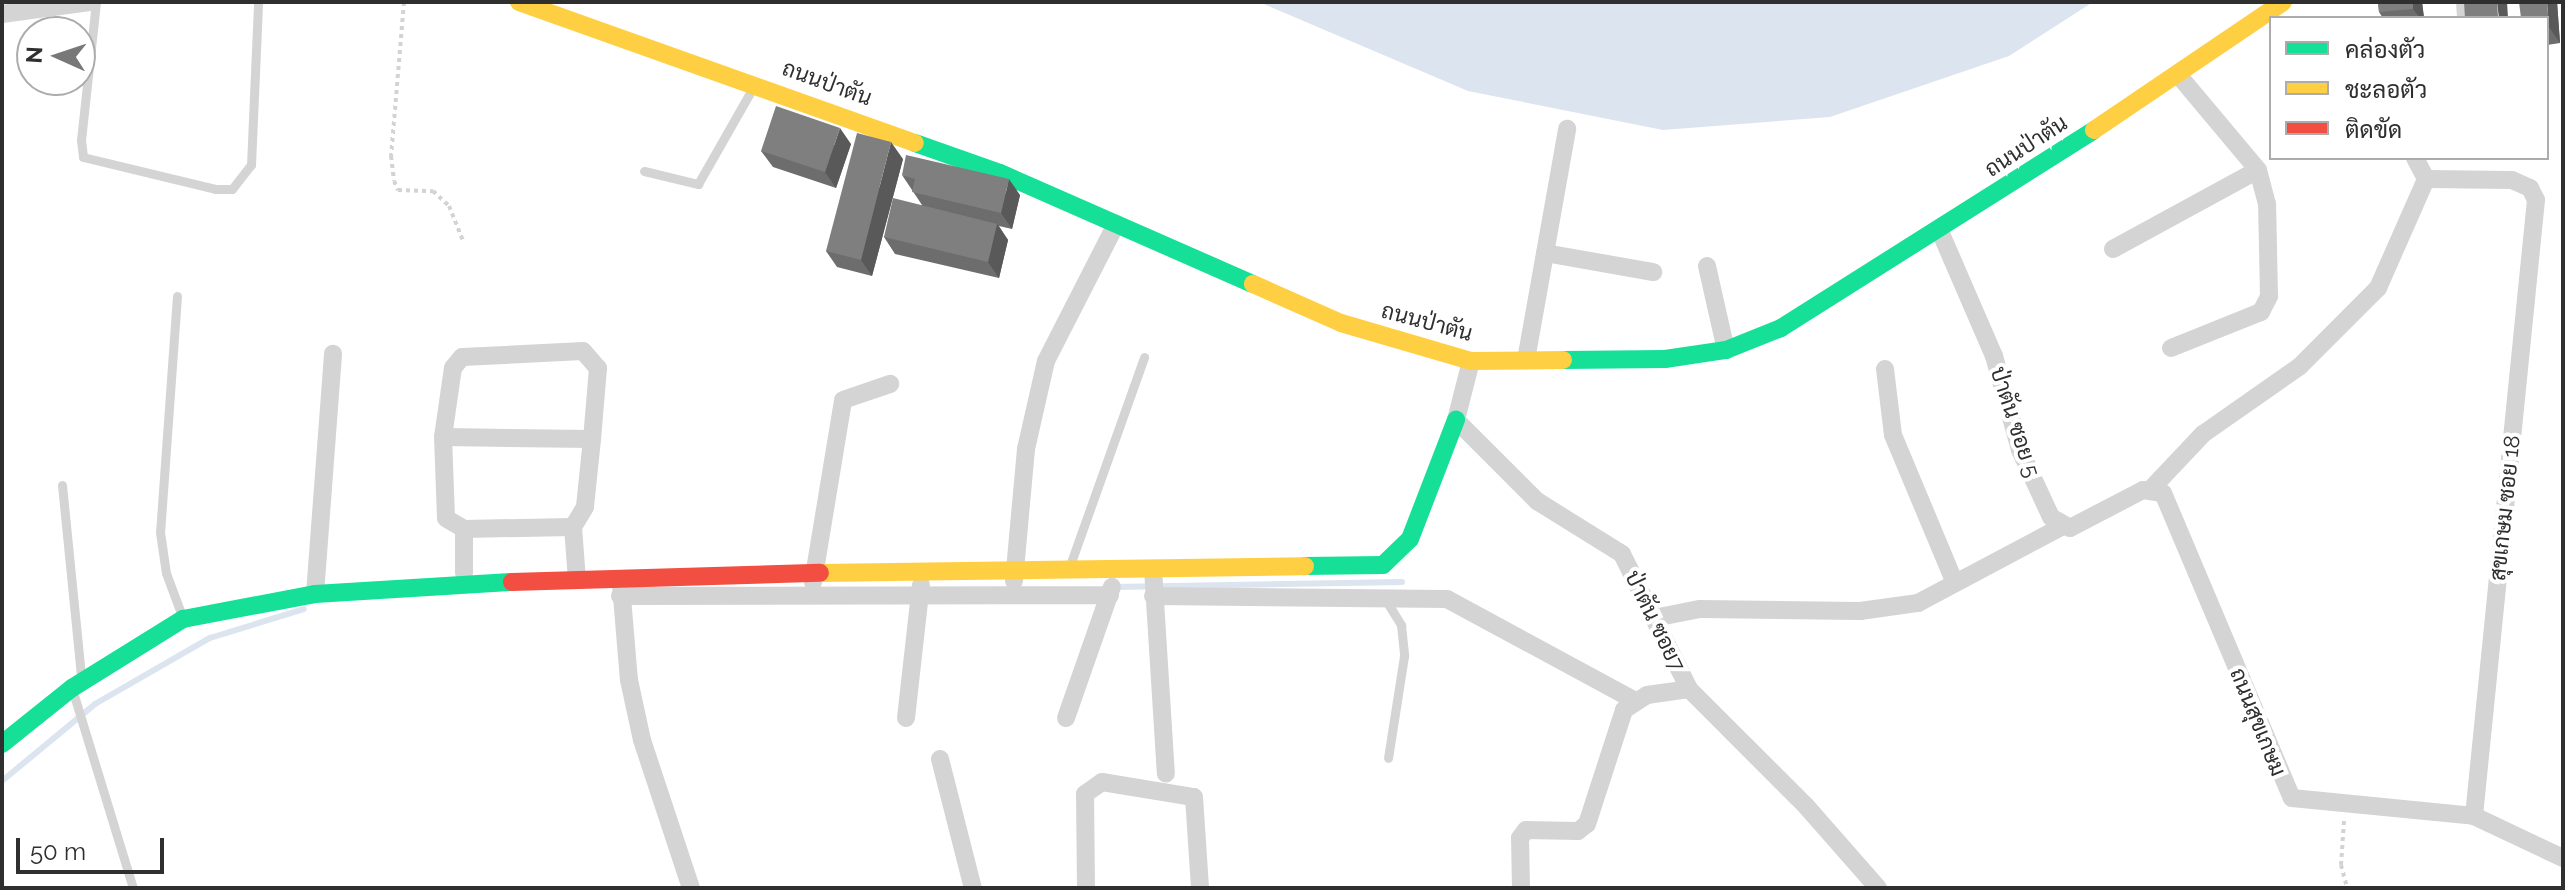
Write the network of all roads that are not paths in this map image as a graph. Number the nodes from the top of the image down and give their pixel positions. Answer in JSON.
{"nodes":[{"id":1,"x":94,"y":2,"type":"edge"},
{"id":2,"x":258,"y":2,"type":"edge"},
{"id":3,"x":519,"y":2,"type":"edge"},
{"id":4,"x":2283,"y":2,"type":"edge"},
{"id":5,"x":2,"y":14,"type":"edge"},
{"id":6,"x":2179,"y":76,"type":"junction"},
{"id":7,"x":755,"y":83,"type":"junction"},
{"id":8,"x":1567,"y":129,"type":"dead end"},
{"id":9,"x":2416,"y":160,"type":"edge"},
{"id":10,"x":2258,"y":170,"type":"junction"},
{"id":11,"x":644,"y":171,"type":"dead end"},
{"id":12,"x":2426,"y":179,"type":"junction"},
{"id":13,"x":1116,"y":224,"type":"junction"},
{"id":14,"x":1939,"y":229,"type":"junction"},
{"id":15,"x":2113,"y":249,"type":"dead end"},
{"id":16,"x":1545,"y":253,"type":"junction"},
{"id":17,"x":1707,"y":266,"type":"dead end"},
{"id":18,"x":1653,"y":272,"type":"dead end"},
{"id":19,"x":177,"y":296,"type":"dead end"},
{"id":20,"x":2171,"y":348,"type":"dead end"},
{"id":21,"x":1726,"y":350,"type":"junction"},
{"id":22,"x":333,"y":354,"type":"dead end"},
{"id":23,"x":1144,"y":357,"type":"dead end"},
{"id":24,"x":1526,"y":360,"type":"junction"},
{"id":25,"x":1471,"y":361,"type":"junction"},
{"id":26,"x":1885,"y":369,"type":"dead end"},
{"id":27,"x":890,"y":384,"type":"dead end"},
{"id":28,"x":1456,"y":420,"type":"junction"},
{"id":29,"x":443,"y":437,"type":"junction"},
{"id":30,"x":592,"y":439,"type":"junction"},
{"id":31,"x":62,"y":485,"type":"dead end"},
{"id":32,"x":2147,"y":490,"type":"junction"},
{"id":33,"x":573,"y":527,"type":"junction"},
{"id":34,"x":2061,"y":527,"type":"junction"},
{"id":35,"x":464,"y":529,"type":"junction"},
{"id":36,"x":1383,"y":565,"type":"junction"},
{"id":37,"x":1238,"y":567,"type":"junction"},
{"id":38,"x":1153,"y":569,"type":"junction"},
{"id":39,"x":1068,"y":570,"type":"junction"},
{"id":40,"x":1119,"y":570,"type":"junction"},
{"id":41,"x":1018,"y":571,"type":"junction"},
{"id":42,"x":464,"y":573,"type":"dead end"},
{"id":43,"x":813,"y":574,"type":"junction"},
{"id":44,"x":923,"y":575,"type":"junction"},
{"id":45,"x":622,"y":576,"type":"junction"},
{"id":46,"x":577,"y":580,"type":"junction"},
{"id":47,"x":1955,"y":583,"type":"junction"},
{"id":48,"x":315,"y":594,"type":"junction"},
{"id":49,"x":919,"y":595,"type":"junction"},
{"id":50,"x":1010,"y":595,"type":"junction"},
{"id":51,"x":1110,"y":595,"type":"junction"},
{"id":52,"x":620,"y":596,"type":"junction"},
{"id":53,"x":813,"y":596,"type":"junction"},
{"id":54,"x":1153,"y":596,"type":"junction"},
{"id":55,"x":1240,"y":596,"type":"junction"},
{"id":56,"x":1384,"y":597,"type":"junction"},
{"id":57,"x":1654,"y":618,"type":"junction"},
{"id":58,"x":183,"y":619,"type":"junction"},
{"id":59,"x":77,"y":685,"type":"junction"},
{"id":60,"x":1689,"y":689,"type":"junction"},
{"id":61,"x":1634,"y":700,"type":"junction"},
{"id":62,"x":906,"y":718,"type":"dead end"},
{"id":63,"x":1066,"y":718,"type":"dead end"},
{"id":64,"x":2,"y":744,"type":"edge"},
{"id":65,"x":1388,"y":758,"type":"dead end"},
{"id":66,"x":940,"y":759,"type":"dead end"},
{"id":67,"x":1166,"y":774,"type":"dead end"},
{"id":68,"x":2474,"y":816,"type":"junction"},
{"id":69,"x":2563,"y":858,"type":"edge"},
{"id":70,"x":133,"y":888,"type":"edge"},
{"id":71,"x":691,"y":888,"type":"edge"},
{"id":72,"x":973,"y":888,"type":"edge"},
{"id":73,"x":1086,"y":888,"type":"edge"},
{"id":74,"x":1200,"y":888,"type":"edge"},
{"id":75,"x":1521,"y":888,"type":"edge"},
{"id":76,"x":1878,"y":888,"type":"edge"}],
"edges":[{"from":1,"to":2,"type":"lane"},
{"from":1,"to":5,"type":"street"},
{"from":3,"to":7,"type":"street","name":"ถนนป่าตัน"},
{"from":4,"to":6,"type":"street","name":"ถนนป่าตัน"},
{"from":6,"to":10,"type":"street"},
{"from":6,"to":14,"type":"street","name":"ถนนป่าตัน"},
{"from":7,"to":11,"type":"lane"},
{"from":7,"to":13,"type":"street","name":"ถนนป่าตัน"},
{"from":8,"to":16,"type":"street"},
{"from":9,"to":12,"type":"street"},
{"from":10,"to":15,"type":"street"},
{"from":10,"to":20,"type":"street"},
{"from":12,"to":32,"type":"street"},
{"from":12,"to":68,"type":"street","name":"สุขเกษม ซอย 18"},
{"from":13,"to":25,"type":"street","name":"ถนนป่าตัน"},
{"from":13,"to":41,"type":"street"},
{"from":14,"to":21,"type":"street","name":"ถนนป่าตัน"},
{"from":14,"to":34,"type":"street","name":"ป่าตัน ซอย 5"},
{"from":16,"to":18,"type":"street"},
{"from":16,"to":24,"type":"street"},
{"from":17,"to":21,"type":"street"},
{"from":19,"to":58,"type":"lane"},
{"from":21,"to":24,"type":"street","name":"ถนนป่าตัน"},
{"from":22,"to":48,"type":"street"},
{"from":23,"to":39,"type":"lane"},
{"from":24,"to":25,"type":"street","name":"ถนนป่าตัน"},
{"from":25,"to":28,"type":"street"},
{"from":26,"to":47,"type":"street"},
{"from":27,"to":43,"type":"street"},
{"from":28,"to":36,"type":"street"},
{"from":28,"to":57,"type":"street","name":"ป่าตัน ซอย7"},
{"from":29,"to":30,"type":"street"},
{"from":29,"to":30,"type":"street"},
{"from":29,"to":35,"type":"street"},
{"from":30,"to":33,"type":"street"},
{"from":31,"to":59,"type":"lane"},
{"from":32,"to":34,"type":"street"},
{"from":32,"to":68,"type":"street","name":"ถนนสุขเกษม"},
{"from":33,"to":35,"type":"street"},
{"from":33,"to":46,"type":"street"},
{"from":34,"to":47,"type":"street"},
{"from":35,"to":42,"type":"street"},
{"from":36,"to":37,"type":"street"},
{"from":36,"to":56,"type":"street"},
{"from":37,"to":38,"type":"street"},
{"from":37,"to":55,"type":"street"},
{"from":38,"to":40,"type":"street"},
{"from":38,"to":54,"type":"street"},
{"from":39,"to":40,"type":"street"},
{"from":39,"to":41,"type":"street"},
{"from":40,"to":51,"type":"street"},
{"from":41,"to":44,"type":"street"},
{"from":41,"to":50,"type":"street"},
{"from":43,"to":44,"type":"street"},
{"from":43,"to":45,"type":"street"},
{"from":43,"to":53,"type":"street"},
{"from":44,"to":49,"type":"street"},
{"from":45,"to":46,"type":"street"},
{"from":45,"to":52,"type":"street"},
{"from":46,"to":48,"type":"street"},
{"from":47,"to":57,"type":"street"},
{"from":48,"to":58,"type":"street"},
{"from":49,"to":50,"type":"street"},
{"from":49,"to":53,"type":"street"},
{"from":49,"to":62,"type":"street"},
{"from":50,"to":51,"type":"street"},
{"from":51,"to":63,"type":"street"},
{"from":52,"to":53,"type":"street"},
{"from":52,"to":71,"type":"street"},
{"from":54,"to":55,"type":"street"},
{"from":54,"to":67,"type":"street"},
{"from":55,"to":56,"type":"street"},
{"from":56,"to":61,"type":"street"},
{"from":56,"to":65,"type":"lane"},
{"from":57,"to":60,"type":"street","name":"ป่าตัน ซอย7"},
{"from":58,"to":59,"type":"street"},
{"from":59,"to":64,"type":"street"},
{"from":59,"to":70,"type":"lane"},
{"from":60,"to":61,"type":"street"},
{"from":60,"to":76,"type":"street","name":"ป่าตัน ซอย7"},
{"from":61,"to":75,"type":"street"},
{"from":66,"to":72,"type":"street"},
{"from":68,"to":69,"type":"street","name":"ถนนสุขเกษม"},
{"from":73,"to":74,"type":"street"}]}
